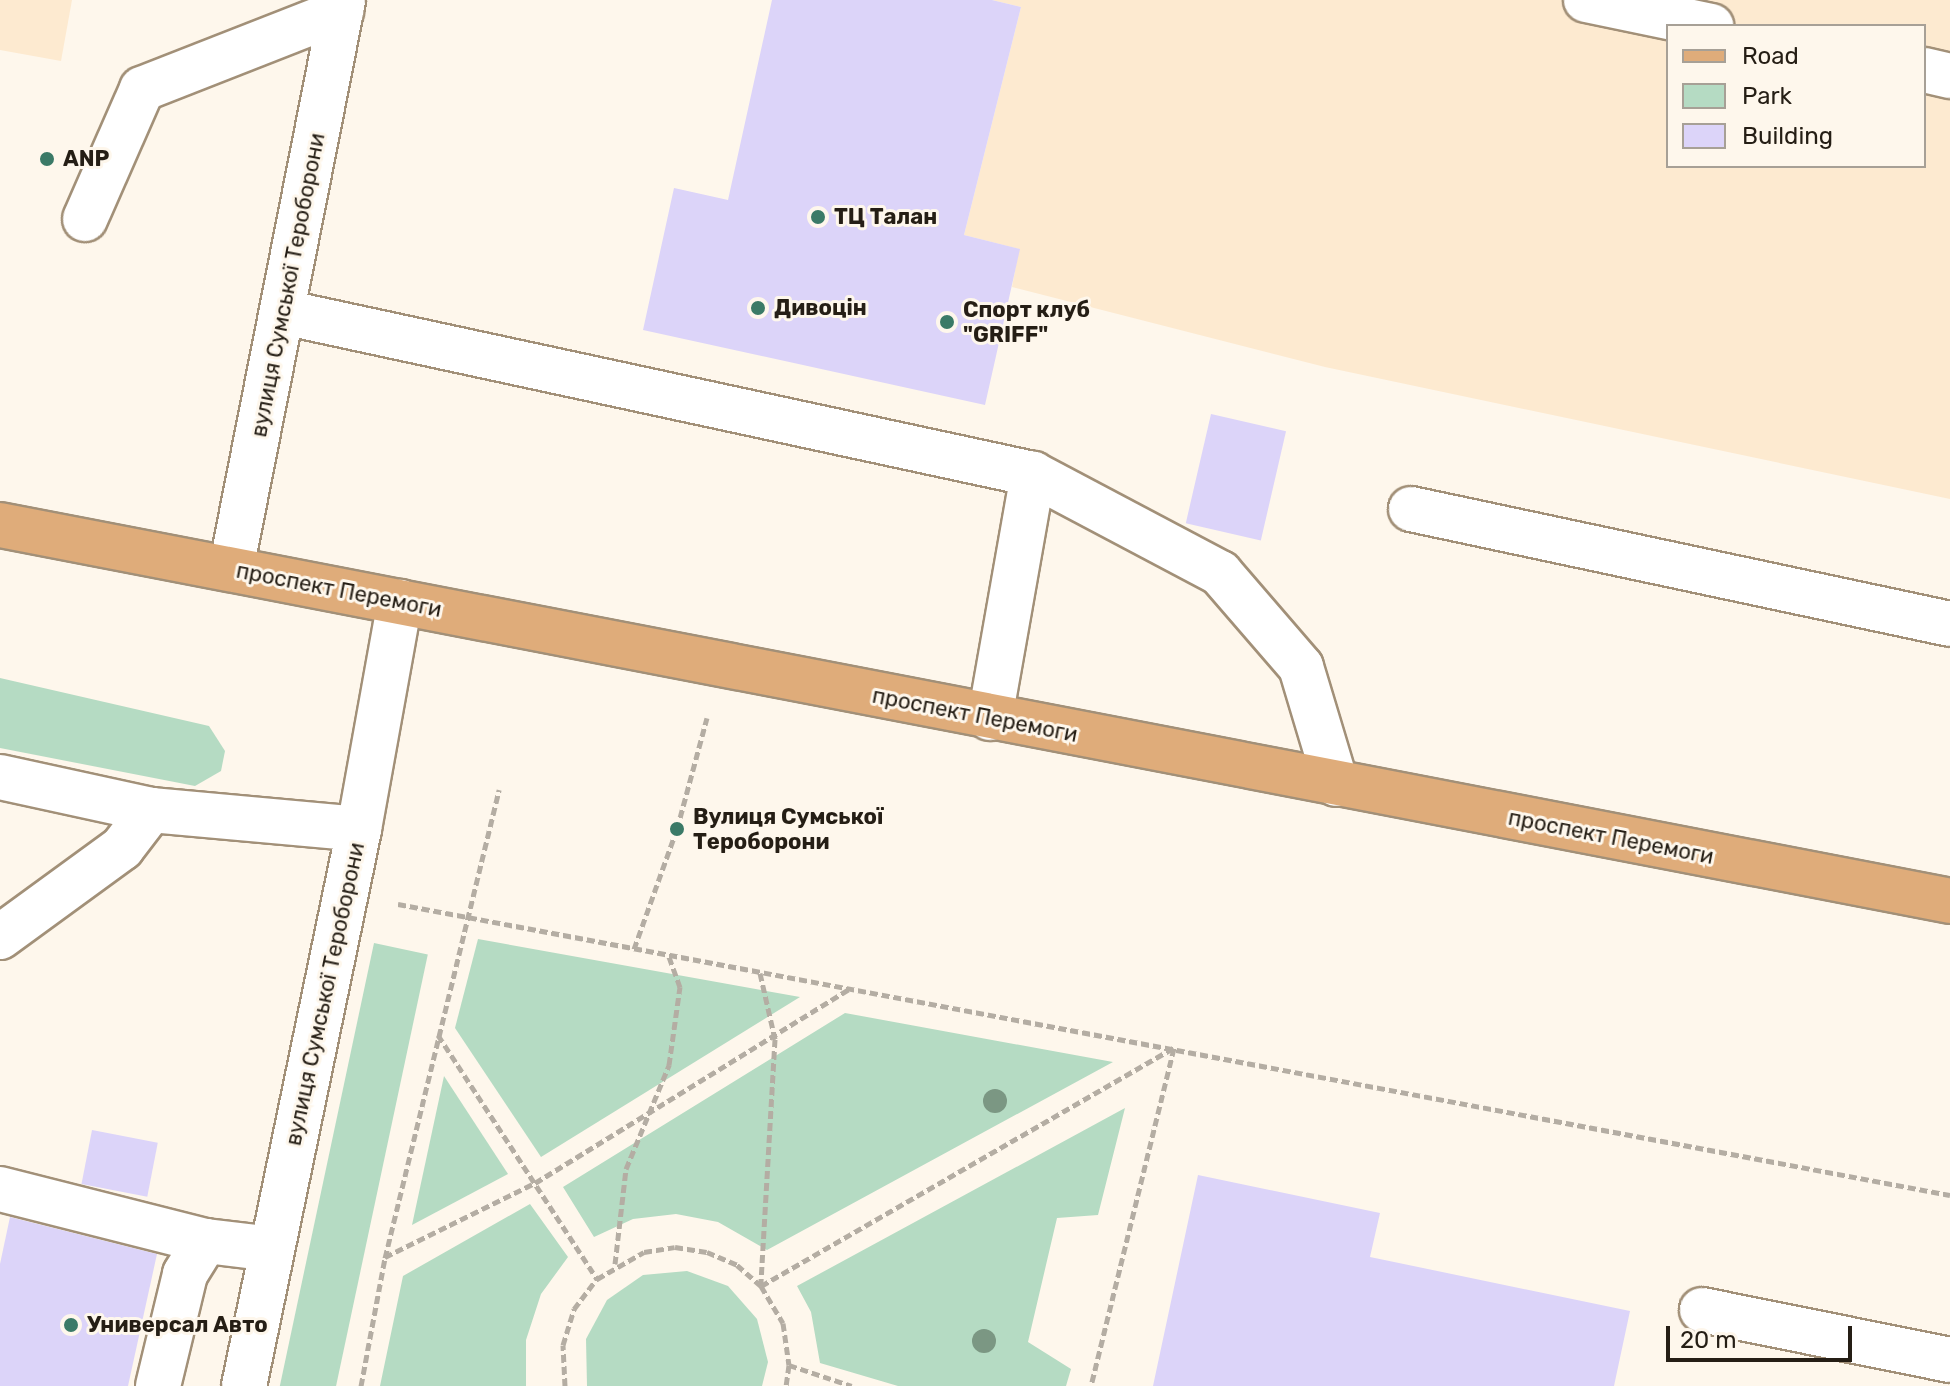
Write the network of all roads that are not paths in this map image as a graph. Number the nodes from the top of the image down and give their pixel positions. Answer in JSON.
{"nodes":[{"id":1,"x":1586,"y":0,"type":"edge"},
{"id":2,"x":342,"y":6,"type":"edge"},
{"id":3,"x":1701,"y":24,"type":"edge"},
{"id":4,"x":1926,"y":70,"type":"edge"},
{"id":5,"x":1950,"y":76,"type":"edge"},
{"id":6,"x":85,"y":219,"type":"dead end"},
{"id":7,"x":283,"y":312,"type":"junction"},
{"id":8,"x":1033,"y":474,"type":"junction"},
{"id":9,"x":1411,"y":509,"type":"dead end"},
{"id":10,"x":0,"y":525,"type":"edge"},
{"id":11,"x":231,"y":569,"type":"junction"},
{"id":12,"x":400,"y":602,"type":"junction"},
{"id":13,"x":1950,"y":624,"type":"edge"},
{"id":14,"x":990,"y":718,"type":"junction"},
{"id":15,"x":0,"y":777,"type":"edge"},
{"id":16,"x":1336,"y":784,"type":"junction"},
{"id":17,"x":151,"y":810,"type":"junction"},
{"id":18,"x":359,"y":829,"type":"junction"},
{"id":19,"x":1950,"y":901,"type":"edge"},
{"id":20,"x":0,"y":937,"type":"edge"},
{"id":21,"x":0,"y":1189,"type":"edge"},
{"id":22,"x":206,"y":1241,"type":"junction"},
{"id":23,"x":272,"y":1249,"type":"junction"},
{"id":24,"x":1702,"y":1310,"type":"dead end"},
{"id":25,"x":1950,"y":1360,"type":"edge"},
{"id":26,"x":158,"y":1386,"type":"edge"},
{"id":27,"x":244,"y":1386,"type":"edge"}],
"edges":[{"from":1,"to":3,"type":"street"},
{"from":2,"to":6,"type":"street"},
{"from":2,"to":7,"type":"street","name":"вулиця Сумської Тероборони"},
{"from":4,"to":5,"type":"street"},
{"from":7,"to":8,"type":"street"},
{"from":7,"to":11,"type":"street","name":"вулиця Сумської Тероборони"},
{"from":8,"to":14,"type":"street"},
{"from":8,"to":16,"type":"street"},
{"from":9,"to":13,"type":"street"},
{"from":10,"to":11,"type":"main road","name":"проспект Перемоги"},
{"from":11,"to":12,"type":"main road","name":"проспект Перемоги"},
{"from":12,"to":14,"type":"main road","name":"проспект Перемоги"},
{"from":12,"to":18,"type":"street","name":"вулиця Сумської Тероборони"},
{"from":14,"to":16,"type":"main road","name":"проспект Перемоги"},
{"from":15,"to":17,"type":"street"},
{"from":16,"to":19,"type":"main road","name":"проспект Перемоги"},
{"from":17,"to":18,"type":"street"},
{"from":17,"to":20,"type":"street"},
{"from":18,"to":23,"type":"street","name":"вулиця Сумської Тероборони"},
{"from":21,"to":22,"type":"street"},
{"from":22,"to":23,"type":"street"},
{"from":22,"to":26,"type":"street"},
{"from":23,"to":27,"type":"street","name":"вулиця Сумської Тероборони"},
{"from":24,"to":25,"type":"street"}]}
